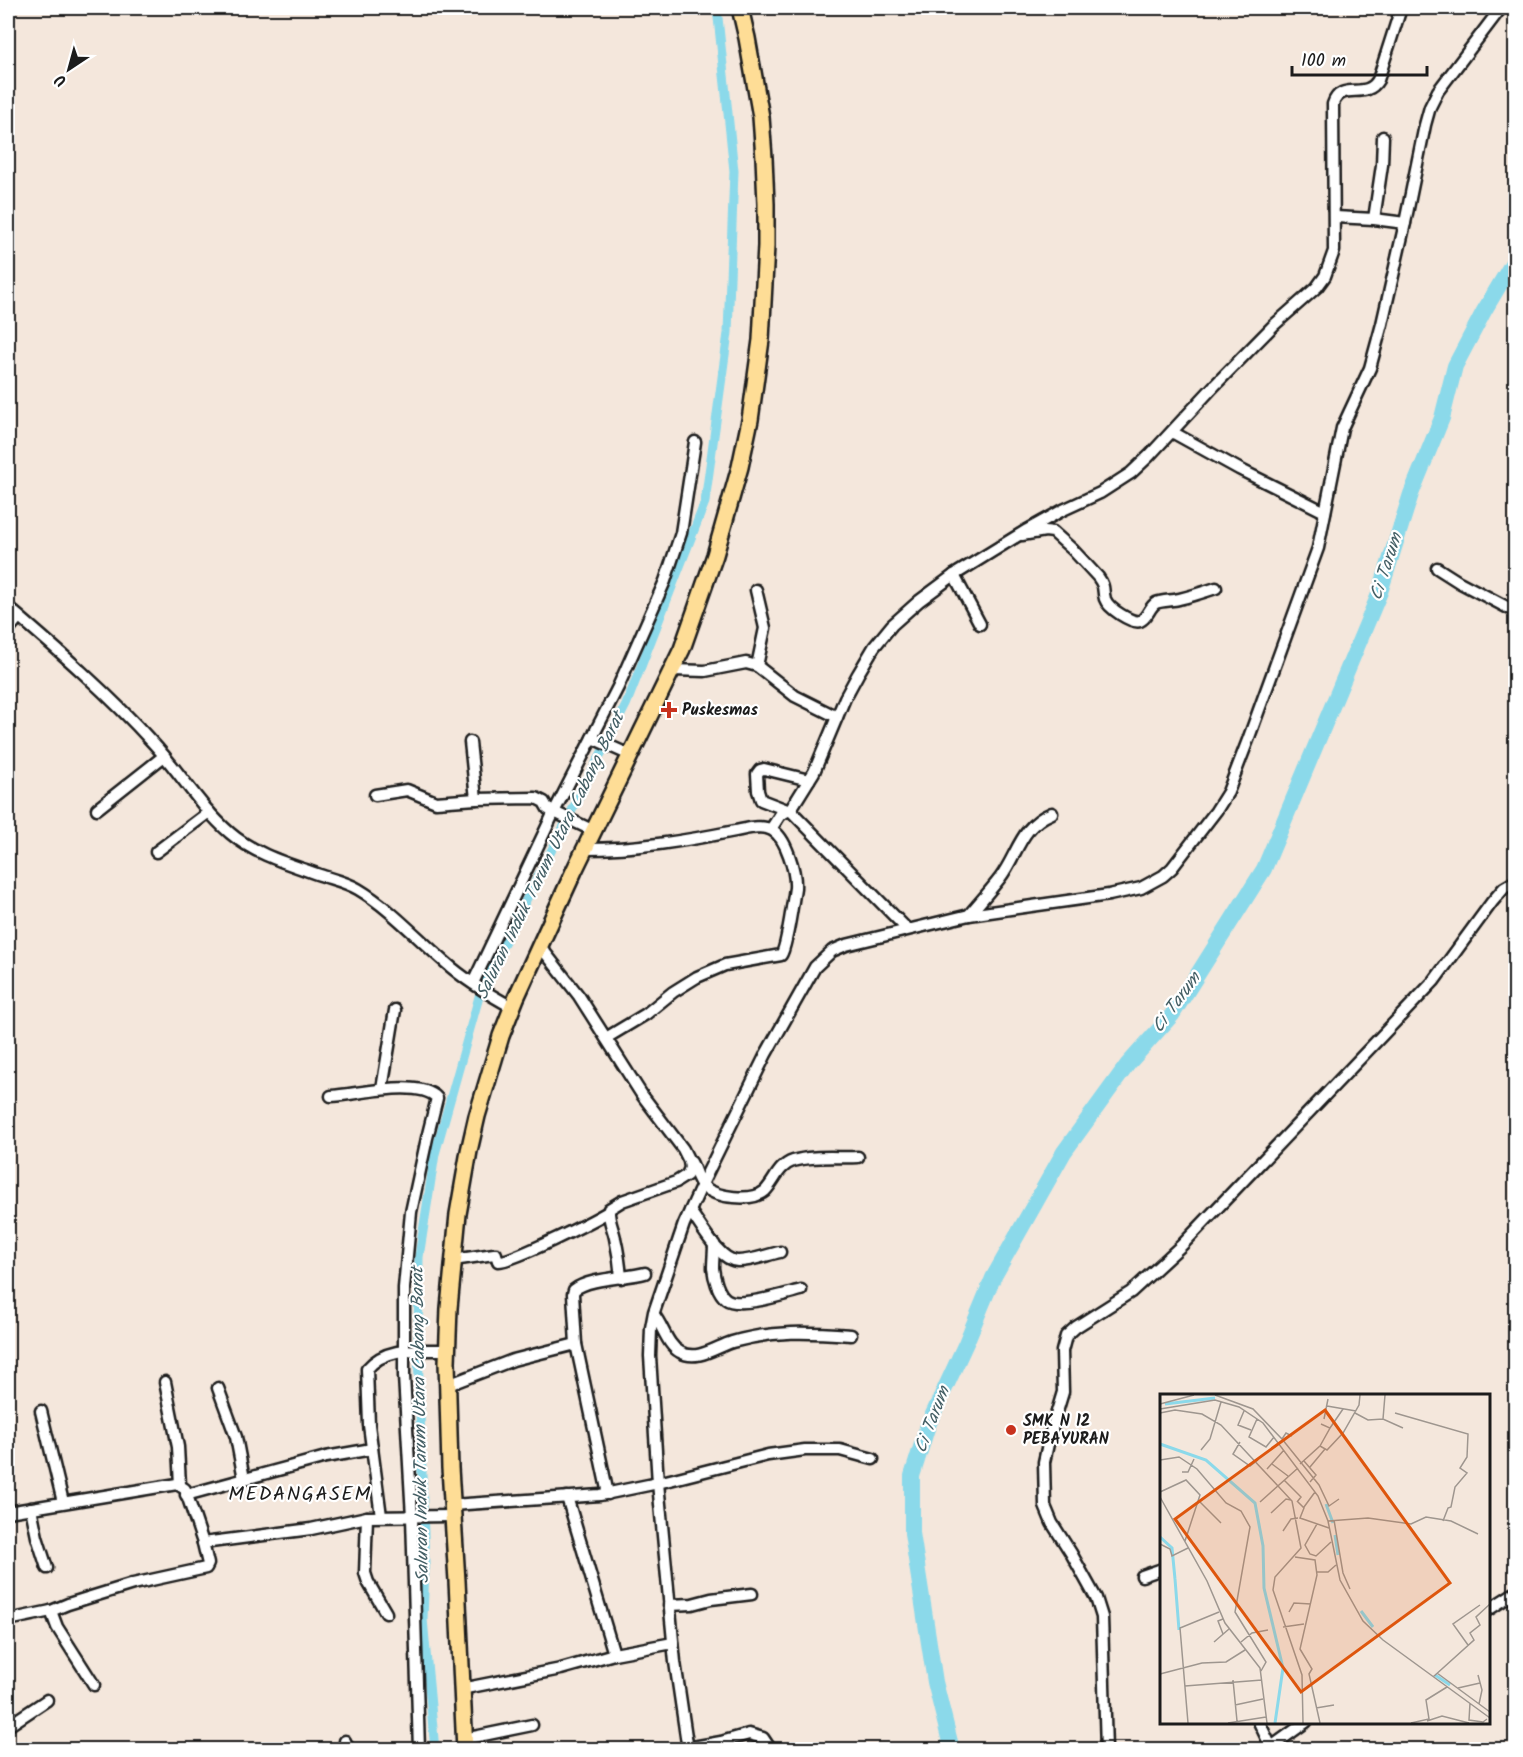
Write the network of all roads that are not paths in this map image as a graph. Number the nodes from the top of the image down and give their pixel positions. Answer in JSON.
{"nodes":[{"id":1,"x":740,"y":8,"type":"edge"},
{"id":2,"x":1401,"y":8,"type":"edge"},
{"id":3,"x":1501,"y":8,"type":"edge"},
{"id":4,"x":1383,"y":137,"type":"dead end"},
{"id":5,"x":1335,"y":217,"type":"junction"},
{"id":6,"x":1374,"y":219,"type":"junction"},
{"id":7,"x":1405,"y":223,"type":"junction"},
{"id":8,"x":1172,"y":432,"type":"junction"},
{"id":9,"x":695,"y":442,"type":"dead end"},
{"id":10,"x":1325,"y":512,"type":"junction"},
{"id":11,"x":1058,"y":513,"type":"junction"},
{"id":12,"x":1018,"y":535,"type":"junction"},
{"id":13,"x":1058,"y":535,"type":"junction"},
{"id":14,"x":1437,"y":568,"type":"dead end"},
{"id":15,"x":954,"y":575,"type":"junction"},
{"id":16,"x":1216,"y":588,"type":"dead end"},
{"id":17,"x":756,"y":590,"type":"dead end"},
{"id":18,"x":8,"y":607,"type":"edge"},
{"id":19,"x":1515,"y":612,"type":"edge"},
{"id":20,"x":19,"y":617,"type":"junction"},
{"id":21,"x":981,"y":624,"type":"dead end"},
{"id":22,"x":8,"y":630,"type":"edge"},
{"id":23,"x":757,"y":666,"type":"junction"},
{"id":24,"x":672,"y":670,"type":"junction"},
{"id":25,"x":837,"y":717,"type":"junction"},
{"id":26,"x":595,"y":739,"type":"junction"},
{"id":27,"x":470,"y":742,"type":"dead end"},
{"id":28,"x":626,"y":753,"type":"junction"},
{"id":29,"x":164,"y":756,"type":"junction"},
{"id":30,"x":809,"y":780,"type":"junction"},
{"id":31,"x":375,"y":795,"type":"dead end"},
{"id":32,"x":476,"y":799,"type":"junction"},
{"id":33,"x":97,"y":809,"type":"dead end"},
{"id":34,"x":789,"y":809,"type":"junction"},
{"id":35,"x":209,"y":812,"type":"junction"},
{"id":36,"x":1052,"y":813,"type":"dead end"},
{"id":37,"x":556,"y":814,"type":"junction"},
{"id":38,"x":771,"y":829,"type":"junction"},
{"id":39,"x":590,"y":830,"type":"junction"},
{"id":40,"x":585,"y":849,"type":"junction"},
{"id":41,"x":156,"y":852,"type":"dead end"},
{"id":42,"x":1515,"y":881,"type":"edge"},
{"id":43,"x":969,"y":915,"type":"junction"},
{"id":44,"x":907,"y":929,"type":"junction"},
{"id":45,"x":540,"y":946,"type":"junction"},
{"id":46,"x":474,"y":985,"type":"junction"},
{"id":47,"x":506,"y":1004,"type":"junction"},
{"id":48,"x":395,"y":1010,"type":"dead end"},
{"id":49,"x":606,"y":1038,"type":"junction"},
{"id":50,"x":382,"y":1089,"type":"junction"},
{"id":51,"x":331,"y":1096,"type":"dead end"},
{"id":52,"x":858,"y":1157,"type":"dead end"},
{"id":53,"x":688,"y":1158,"type":"junction"},
{"id":54,"x":702,"y":1185,"type":"junction"},
{"id":55,"x":690,"y":1211,"type":"junction"},
{"id":56,"x":608,"y":1212,"type":"junction"},
{"id":57,"x":714,"y":1244,"type":"junction"},
{"id":58,"x":780,"y":1252,"type":"dead end"},
{"id":59,"x":453,"y":1260,"type":"junction"},
{"id":60,"x":645,"y":1273,"type":"dead end"},
{"id":61,"x":621,"y":1278,"type":"junction"},
{"id":62,"x":801,"y":1290,"type":"dead end"},
{"id":63,"x":654,"y":1315,"type":"junction"},
{"id":64,"x":851,"y":1335,"type":"dead end"},
{"id":65,"x":576,"y":1344,"type":"junction"},
{"id":66,"x":408,"y":1350,"type":"junction"},
{"id":67,"x":447,"y":1350,"type":"junction"},
{"id":68,"x":165,"y":1382,"type":"dead end"},
{"id":69,"x":448,"y":1385,"type":"junction"},
{"id":70,"x":218,"y":1388,"type":"dead end"},
{"id":71,"x":41,"y":1412,"type":"dead end"},
{"id":72,"x":372,"y":1449,"type":"junction"},
{"id":73,"x":873,"y":1459,"type":"dead end"},
{"id":74,"x":244,"y":1479,"type":"junction"},
{"id":75,"x":658,"y":1483,"type":"junction"},
{"id":76,"x":180,"y":1485,"type":"junction"},
{"id":77,"x":608,"y":1494,"type":"junction"},
{"id":78,"x":186,"y":1495,"type":"junction"},
{"id":79,"x":567,"y":1497,"type":"junction"},
{"id":80,"x":63,"y":1502,"type":"junction"},
{"id":81,"x":31,"y":1508,"type":"junction"},
{"id":82,"x":8,"y":1512,"type":"edge"},
{"id":83,"x":449,"y":1512,"type":"junction"},
{"id":84,"x":367,"y":1516,"type":"junction"},
{"id":85,"x":381,"y":1516,"type":"junction"},
{"id":86,"x":415,"y":1517,"type":"junction"},
{"id":87,"x":203,"y":1543,"type":"junction"},
{"id":88,"x":47,"y":1568,"type":"dead end"},
{"id":89,"x":1160,"y":1569,"type":"edge"},
{"id":90,"x":1142,"y":1576,"type":"dead end"},
{"id":91,"x":1515,"y":1592,"type":"edge"},
{"id":92,"x":752,"y":1594,"type":"dead end"},
{"id":93,"x":669,"y":1605,"type":"junction"},
{"id":94,"x":1490,"y":1609,"type":"edge"},
{"id":95,"x":51,"y":1611,"type":"junction"},
{"id":96,"x":386,"y":1613,"type":"dead end"},
{"id":97,"x":8,"y":1620,"type":"edge"},
{"id":98,"x":673,"y":1643,"type":"junction"},
{"id":99,"x":614,"y":1654,"type":"junction"},
{"id":100,"x":94,"y":1685,"type":"dead end"},
{"id":101,"x":461,"y":1689,"type":"junction"},
{"id":102,"x":47,"y":1700,"type":"dead end"},
{"id":103,"x":1260,"y":1724,"type":"edge"},
{"id":104,"x":1303,"y":1724,"type":"edge"},
{"id":105,"x":532,"y":1725,"type":"dead end"},
{"id":106,"x":8,"y":1726,"type":"edge"},
{"id":107,"x":465,"y":1744,"type":"edge"},
{"id":108,"x":1269,"y":1748,"type":"edge"},
{"id":109,"x":419,"y":1749,"type":"edge"},
{"id":110,"x":688,"y":1749,"type":"edge"},
{"id":111,"x":771,"y":1749,"type":"edge"},
{"id":112,"x":1106,"y":1749,"type":"edge"}],
"edges":[{"from":1,"to":24,"type":"main road"},
{"from":2,"to":5,"type":"street"},
{"from":3,"to":7,"type":"street"},
{"from":4,"to":6,"type":"street"},
{"from":5,"to":6,"type":"street"},
{"from":5,"to":8,"type":"street"},
{"from":6,"to":7,"type":"street"},
{"from":7,"to":10,"type":"street"},
{"from":8,"to":10,"type":"street"},
{"from":8,"to":11,"type":"street"},
{"from":9,"to":26,"type":"street"},
{"from":10,"to":43,"type":"street"},
{"from":11,"to":12,"type":"street"},
{"from":11,"to":13,"type":"street"},
{"from":12,"to":13,"type":"street"},
{"from":12,"to":15,"type":"street"},
{"from":13,"to":16,"type":"street"},
{"from":14,"to":19,"type":"street"},
{"from":15,"to":21,"type":"street"},
{"from":15,"to":25,"type":"street"},
{"from":17,"to":23,"type":"street"},
{"from":18,"to":20,"type":"street"},
{"from":20,"to":22,"type":"street"},
{"from":20,"to":29,"type":"street"},
{"from":23,"to":24,"type":"street"},
{"from":23,"to":25,"type":"street"},
{"from":24,"to":28,"type":"main road"},
{"from":25,"to":30,"type":"street"},
{"from":26,"to":28,"type":"street"},
{"from":26,"to":37,"type":"street"},
{"from":27,"to":32,"type":"street"},
{"from":28,"to":39,"type":"main road"},
{"from":29,"to":33,"type":"street"},
{"from":29,"to":35,"type":"street"},
{"from":30,"to":34,"type":"street"},
{"from":30,"to":34,"type":"street"},
{"from":31,"to":32,"type":"street"},
{"from":32,"to":37,"type":"street"},
{"from":34,"to":38,"type":"street"},
{"from":34,"to":44,"type":"street"},
{"from":35,"to":41,"type":"street"},
{"from":35,"to":46,"type":"street"},
{"from":36,"to":43,"type":"street"},
{"from":37,"to":39,"type":"street"},
{"from":37,"to":46,"type":"street"},
{"from":38,"to":40,"type":"street"},
{"from":38,"to":49,"type":"street"},
{"from":39,"to":40,"type":"main road"},
{"from":40,"to":45,"type":"main road"},
{"from":42,"to":112,"type":"street"},
{"from":43,"to":44,"type":"street"},
{"from":44,"to":54,"type":"street"},
{"from":45,"to":47,"type":"main road"},
{"from":45,"to":49,"type":"street"},
{"from":46,"to":47,"type":"street"},
{"from":47,"to":59,"type":"main road"},
{"from":48,"to":50,"type":"street"},
{"from":49,"to":53,"type":"street"},
{"from":50,"to":51,"type":"street"},
{"from":50,"to":66,"type":"street"},
{"from":52,"to":54,"type":"street"},
{"from":53,"to":54,"type":"street"},
{"from":53,"to":56,"type":"street"},
{"from":54,"to":55,"type":"street"},
{"from":55,"to":57,"type":"street"},
{"from":55,"to":63,"type":"street"},
{"from":56,"to":59,"type":"street"},
{"from":56,"to":61,"type":"street"},
{"from":57,"to":58,"type":"street"},
{"from":57,"to":62,"type":"street"},
{"from":59,"to":67,"type":"main road"},
{"from":60,"to":61,"type":"street"},
{"from":61,"to":65,"type":"street"},
{"from":63,"to":64,"type":"street"},
{"from":63,"to":75,"type":"street"},
{"from":65,"to":69,"type":"street"},
{"from":65,"to":77,"type":"street"},
{"from":66,"to":67,"type":"street"},
{"from":66,"to":72,"type":"street"},
{"from":66,"to":86,"type":"street"},
{"from":67,"to":69,"type":"main road"},
{"from":68,"to":76,"type":"street"},
{"from":69,"to":83,"type":"main road"},
{"from":70,"to":74,"type":"street"},
{"from":71,"to":80,"type":"street"},
{"from":72,"to":74,"type":"street"},
{"from":72,"to":85,"type":"street"},
{"from":73,"to":75,"type":"street"},
{"from":74,"to":78,"type":"street"},
{"from":75,"to":77,"type":"street"},
{"from":75,"to":93,"type":"street"},
{"from":76,"to":78,"type":"street"},
{"from":76,"to":80,"type":"street"},
{"from":77,"to":79,"type":"street"},
{"from":78,"to":87,"type":"street"},
{"from":79,"to":83,"type":"street"},
{"from":79,"to":99,"type":"street"},
{"from":80,"to":81,"type":"street"},
{"from":81,"to":82,"type":"street"},
{"from":81,"to":88,"type":"street"},
{"from":83,"to":86,"type":"street"},
{"from":83,"to":101,"type":"main road"},
{"from":84,"to":85,"type":"street"},
{"from":84,"to":87,"type":"street"},
{"from":84,"to":96,"type":"street"},
{"from":85,"to":86,"type":"street"},
{"from":86,"to":109,"type":"street"},
{"from":87,"to":95,"type":"street"},
{"from":89,"to":90,"type":"street"},
{"from":91,"to":94,"type":"street"},
{"from":92,"to":93,"type":"street"},
{"from":93,"to":98,"type":"street"},
{"from":95,"to":97,"type":"street"},
{"from":95,"to":100,"type":"street"},
{"from":98,"to":99,"type":"street"},
{"from":98,"to":110,"type":"street"},
{"from":99,"to":101,"type":"street"},
{"from":101,"to":107,"type":"main road"},
{"from":102,"to":106,"type":"street"},
{"from":103,"to":108,"type":"street"},
{"from":104,"to":108,"type":"street"},
{"from":105,"to":107,"type":"street"},
{"from":110,"to":111,"type":"street"}]}
